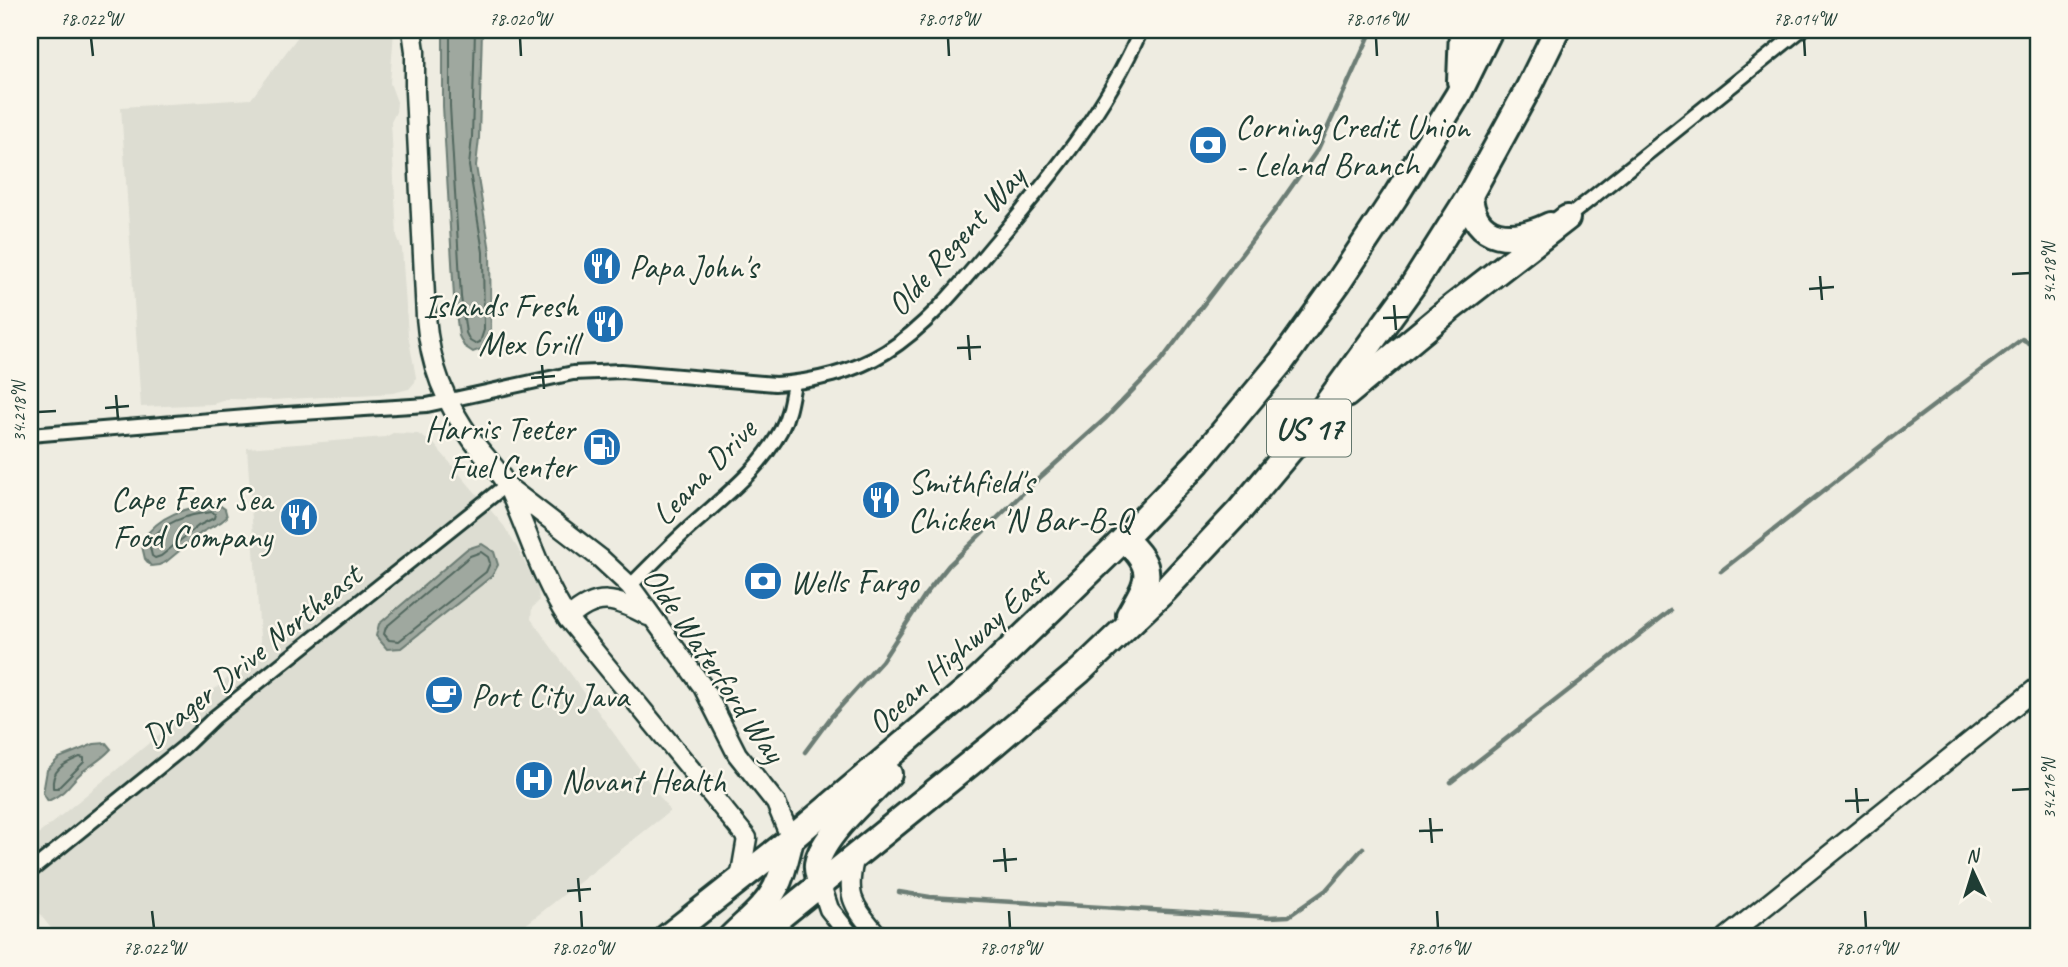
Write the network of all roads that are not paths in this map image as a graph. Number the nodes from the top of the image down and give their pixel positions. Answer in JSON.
{"nodes":[{"id":1,"x":412,"y":30,"type":"edge"},
{"id":2,"x":423,"y":30,"type":"edge"},
{"id":3,"x":1141,"y":30,"type":"edge"},
{"id":4,"x":1462,"y":30,"type":"edge"},
{"id":5,"x":1490,"y":30,"type":"edge"},
{"id":6,"x":1557,"y":30,"type":"edge"},
{"id":7,"x":1801,"y":30,"type":"edge"},
{"id":8,"x":415,"y":51,"type":"junction"},
{"id":9,"x":1458,"y":95,"type":"junction"},
{"id":10,"x":1470,"y":195,"type":"junction"},
{"id":11,"x":1567,"y":218,"type":"junction"},
{"id":12,"x":794,"y":383,"type":"junction"},
{"id":13,"x":447,"y":402,"type":"junction"},
{"id":14,"x":1312,"y":424,"type":"junction"},
{"id":15,"x":30,"y":435,"type":"edge"},
{"id":16,"x":506,"y":485,"type":"junction"},
{"id":17,"x":1124,"y":539,"type":"junction"},
{"id":18,"x":629,"y":586,"type":"junction"},
{"id":19,"x":651,"y":618,"type":"junction"},
{"id":20,"x":568,"y":620,"type":"junction"},
{"id":21,"x":1117,"y":636,"type":"junction"},
{"id":22,"x":976,"y":682,"type":"junction"},
{"id":23,"x":2038,"y":687,"type":"edge"},
{"id":24,"x":791,"y":839,"type":"junction"},
{"id":25,"x":855,"y":856,"type":"junction"},
{"id":26,"x":33,"y":869,"type":"dead end"},
{"id":27,"x":740,"y":879,"type":"junction"},
{"id":28,"x":821,"y":885,"type":"junction"},
{"id":29,"x":667,"y":937,"type":"edge"},
{"id":30,"x":731,"y":937,"type":"edge"},
{"id":31,"x":755,"y":937,"type":"edge"},
{"id":32,"x":851,"y":937,"type":"edge"},
{"id":33,"x":879,"y":937,"type":"edge"},
{"id":34,"x":1727,"y":937,"type":"edge"}],
"edges":[{"from":1,"to":8,"type":"street","name":"Olde Waterford Way"},
{"from":2,"to":8,"type":"street","name":"Olde Waterford Way"},
{"from":3,"to":12,"type":"street","name":"Olde Regent Way"},
{"from":4,"to":9,"type":"highway"},
{"from":5,"to":9,"type":"highway","name":"Ocean Highway East","number":"US 17"},
{"from":6,"to":10,"type":"highway","number":"US 17"},
{"from":7,"to":11,"type":"street"},
{"from":8,"to":13,"type":"street","name":"Olde Waterford Way"},
{"from":9,"to":17,"type":"highway","name":"Ocean Highway East","number":"US 17"},
{"from":10,"to":11,"type":"highway"},
{"from":10,"to":14,"type":"highway","number":"US 17"},
{"from":11,"to":14,"type":"highway"},
{"from":12,"to":13,"type":"street","name":"Olde Regent Way"},
{"from":12,"to":18,"type":"street","name":"Leana Drive"},
{"from":13,"to":15,"type":"street","name":"Olde Regent Way"},
{"from":13,"to":16,"type":"street","name":"Olde Waterford Way"},
{"from":14,"to":21,"type":"highway","number":"US 17"},
{"from":16,"to":18,"type":"street","name":"Olde Waterford Way"},
{"from":16,"to":20,"type":"street","name":"Olde Waterford Way"},
{"from":16,"to":26,"type":"street","name":"Drager Drive Northeast"},
{"from":17,"to":21,"type":"highway"},
{"from":17,"to":22,"type":"highway","name":"Ocean Highway East","number":"US 17"},
{"from":18,"to":19,"type":"street","name":"Olde Waterford Way"},
{"from":19,"to":20,"type":"street"},
{"from":19,"to":24,"type":"street","name":"Olde Waterford Way"},
{"from":20,"to":27,"type":"street","name":"Olde Waterford Way"},
{"from":21,"to":25,"type":"highway","number":"US 17"},
{"from":22,"to":24,"type":"highway","name":"Ocean Highway East","number":"US 17"},
{"from":22,"to":28,"type":"highway"},
{"from":23,"to":34,"type":"street"},
{"from":24,"to":27,"type":"highway","name":"Ocean Highway East","number":"US 17"},
{"from":24,"to":30,"type":"highway"},
{"from":25,"to":28,"type":"highway","number":"US 17"},
{"from":25,"to":33,"type":"street"},
{"from":27,"to":29,"type":"highway","name":"Ocean Highway East","number":"US 17"},
{"from":28,"to":31,"type":"highway","number":"US 17"},
{"from":28,"to":32,"type":"street"}]}
